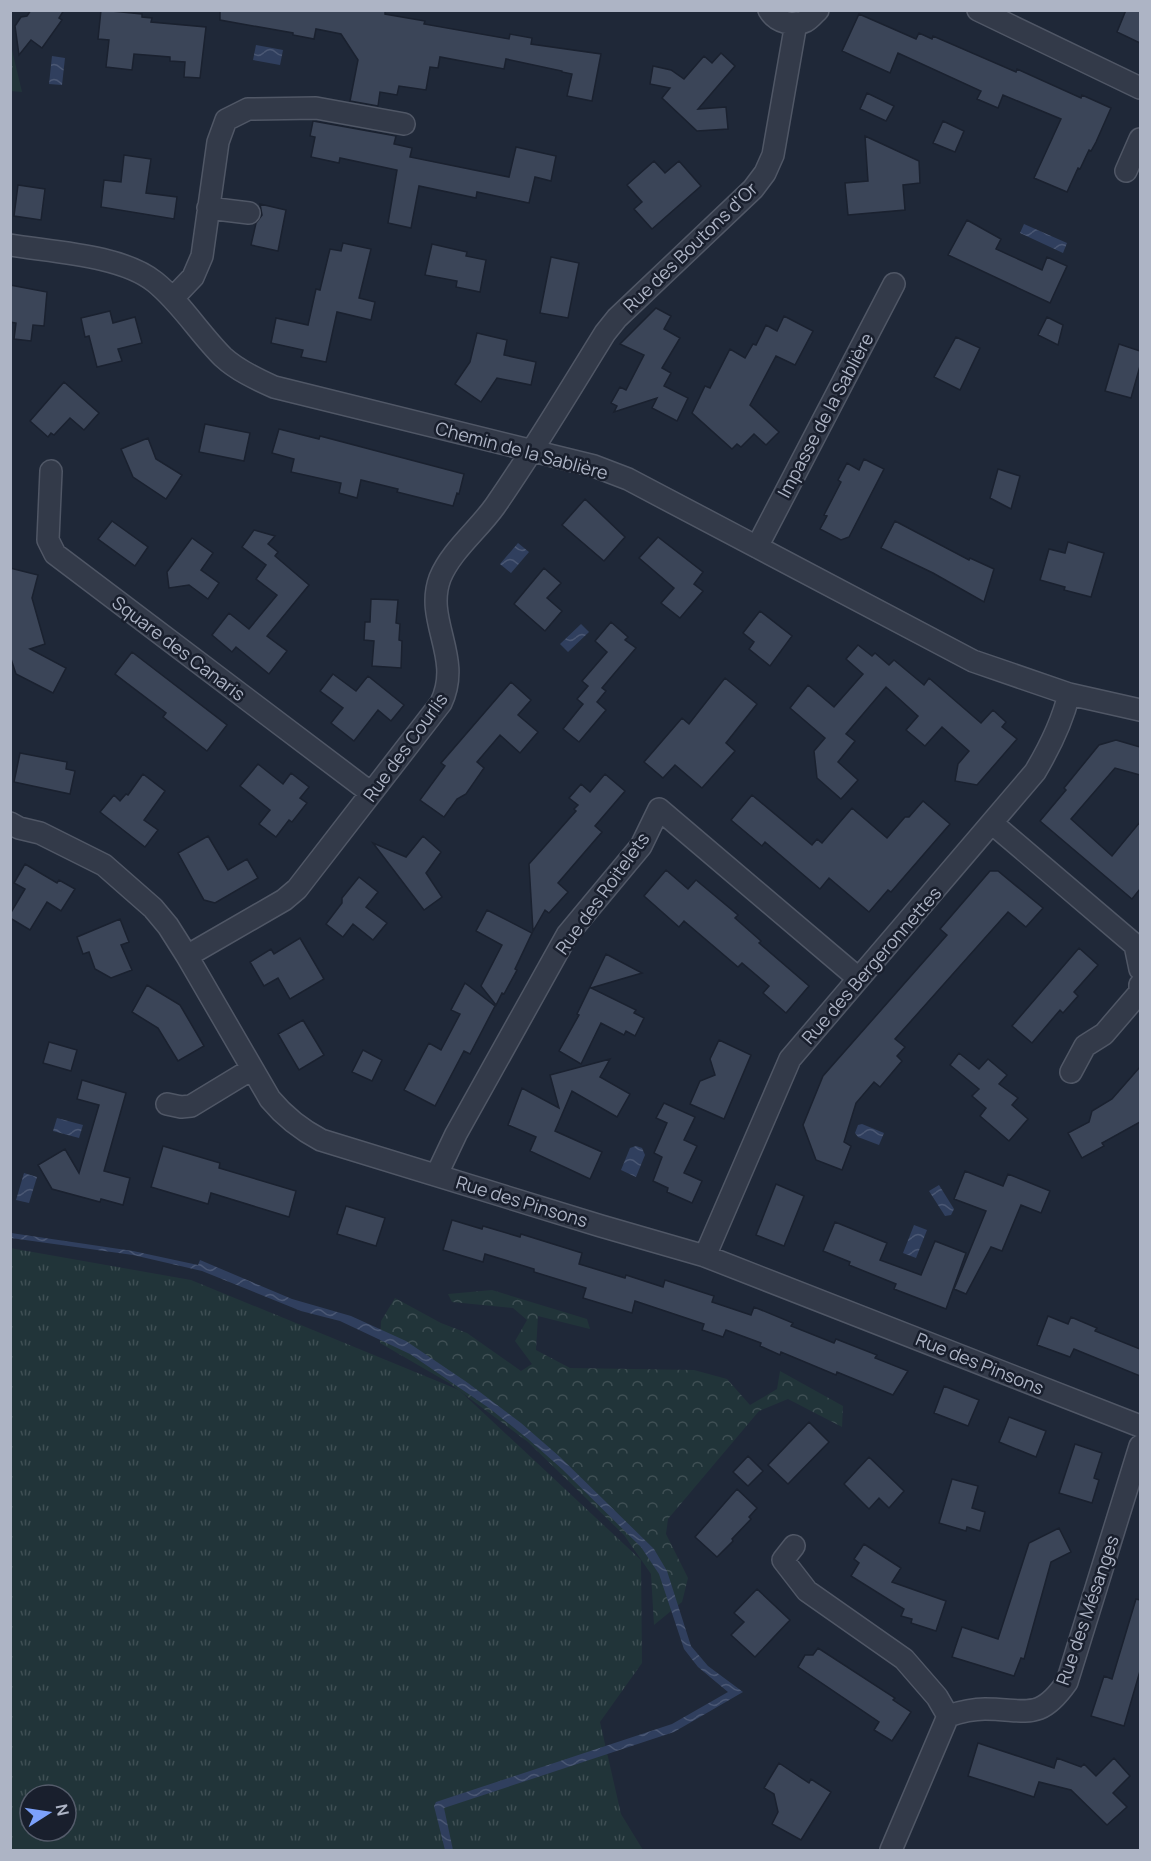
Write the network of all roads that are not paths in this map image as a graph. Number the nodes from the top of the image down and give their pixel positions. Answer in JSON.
{"nodes":[{"id":1,"x":769,"y":10,"type":"edge"},
{"id":2,"x":818,"y":10,"type":"edge"},
{"id":3,"x":978,"y":10,"type":"edge"},
{"id":4,"x":796,"y":23,"type":"junction"},
{"id":5,"x":1140,"y":88,"type":"edge"},
{"id":6,"x":404,"y":124,"type":"dead end"},
{"id":7,"x":1140,"y":139,"type":"edge"},
{"id":8,"x":1126,"y":171,"type":"dead end"},
{"id":9,"x":208,"y":208,"type":"junction"},
{"id":10,"x":249,"y":213,"type":"dead end"},
{"id":11,"x":10,"y":245,"type":"edge"},
{"id":12,"x":894,"y":284,"type":"dead end"},
{"id":13,"x":173,"y":298,"type":"junction"},
{"id":14,"x":532,"y":450,"type":"junction"},
{"id":15,"x":51,"y":471,"type":"dead end"},
{"id":16,"x":757,"y":547,"type":"junction"},
{"id":17,"x":1069,"y":694,"type":"junction"},
{"id":18,"x":1140,"y":710,"type":"edge"},
{"id":19,"x":371,"y":793,"type":"junction"},
{"id":20,"x":993,"y":824,"type":"junction"},
{"id":21,"x":13,"y":827,"type":"edge"},
{"id":22,"x":1138,"y":945,"type":"edge"},
{"id":23,"x":187,"y":956,"type":"junction"},
{"id":24,"x":1140,"y":969,"type":"edge"},
{"id":25,"x":858,"y":978,"type":"junction"},
{"id":26,"x":1140,"y":985,"type":"edge"},
{"id":27,"x":252,"y":1069,"type":"junction"},
{"id":28,"x":1071,"y":1072,"type":"dead end"},
{"id":29,"x":167,"y":1104,"type":"dead end"},
{"id":30,"x":436,"y":1174,"type":"junction"},
{"id":31,"x":705,"y":1256,"type":"junction"},
{"id":32,"x":1140,"y":1426,"type":"edge"},
{"id":33,"x":1140,"y":1446,"type":"edge"},
{"id":34,"x":794,"y":1546,"type":"dead end"},
{"id":35,"x":948,"y":1716,"type":"junction"},
{"id":36,"x":891,"y":1851,"type":"edge"}],
"edges":[{"from":1,"to":4,"type":"street"},
{"from":2,"to":4,"type":"street"},
{"from":3,"to":5,"type":"street"},
{"from":4,"to":14,"type":"street","name":"Rue des Boutons d'Or"},
{"from":6,"to":9,"type":"street"},
{"from":7,"to":8,"type":"street"},
{"from":9,"to":10,"type":"street"},
{"from":9,"to":13,"type":"street"},
{"from":11,"to":13,"type":"street","name":"Chemin de la Sablière"},
{"from":12,"to":16,"type":"street","name":"Impasse de la Sablière"},
{"from":13,"to":14,"type":"street","name":"Chemin de la Sablière"},
{"from":14,"to":16,"type":"street","name":"Chemin de la Sablière"},
{"from":14,"to":19,"type":"street","name":"Rue des Courlis"},
{"from":15,"to":19,"type":"street","name":"Square des Canaris"},
{"from":16,"to":17,"type":"street","name":"Chemin de la Sablière"},
{"from":17,"to":18,"type":"street","name":"Chemin de la Sablière"},
{"from":17,"to":20,"type":"street","name":"Rue des Bergeronnettes"},
{"from":19,"to":23,"type":"street","name":"Rue des Courlis"},
{"from":20,"to":22,"type":"street"},
{"from":20,"to":25,"type":"street","name":"Rue des Bergeronnettes"},
{"from":21,"to":23,"type":"street","name":"Rue des Pinsons"},
{"from":22,"to":24,"type":"street"},
{"from":23,"to":27,"type":"street","name":"Rue des Pinsons"},
{"from":25,"to":30,"type":"street","name":"Rue des Roitelets"},
{"from":25,"to":31,"type":"street","name":"Rue des Bergeronnettes"},
{"from":26,"to":28,"type":"street"},
{"from":27,"to":29,"type":"street"},
{"from":27,"to":30,"type":"street","name":"Rue des Pinsons"},
{"from":30,"to":31,"type":"street","name":"Rue des Pinsons"},
{"from":31,"to":32,"type":"street","name":"Rue des Pinsons"},
{"from":33,"to":35,"type":"street","name":"Rue des Mésanges"},
{"from":34,"to":35,"type":"street"},
{"from":35,"to":36,"type":"street"}]}
